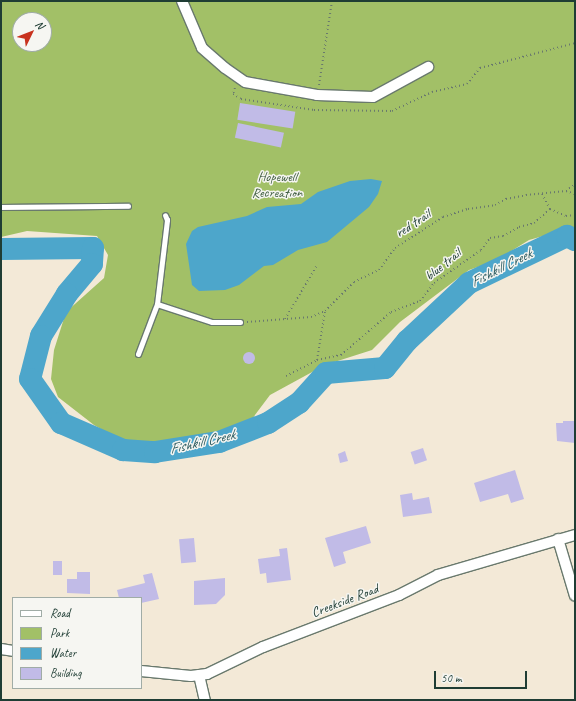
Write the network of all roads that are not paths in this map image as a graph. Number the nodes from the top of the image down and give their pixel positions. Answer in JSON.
{"nodes":[{"id":1,"x":182,"y":1,"type":"edge"},
{"id":2,"x":428,"y":67,"type":"dead end"},
{"id":3,"x":128,"y":206,"type":"dead end"},
{"id":4,"x":1,"y":207,"type":"edge"},
{"id":5,"x":165,"y":214,"type":"dead end"},
{"id":6,"x":157,"y":304,"type":"junction"},
{"id":7,"x":240,"y":322,"type":"road end"},
{"id":8,"x":138,"y":354,"type":"dead end"},
{"id":9,"x":575,"y":534,"type":"edge"},
{"id":10,"x":558,"y":539,"type":"junction"},
{"id":11,"x":575,"y":596,"type":"edge"},
{"id":12,"x":1,"y":649,"type":"edge"},
{"id":13,"x":12,"y":651,"type":"edge"},
{"id":14,"x":142,"y":671,"type":"edge"},
{"id":15,"x":199,"y":675,"type":"junction"},
{"id":16,"x":205,"y":700,"type":"edge"}],
"edges":[{"from":1,"to":2,"type":"street"},
{"from":3,"to":4,"type":"lane"},
{"from":5,"to":6,"type":"lane"},
{"from":6,"to":7,"type":"lane"},
{"from":6,"to":8,"type":"lane"},
{"from":9,"to":10,"type":"street","name":"Creekside Road"},
{"from":10,"to":11,"type":"street"},
{"from":10,"to":15,"type":"street","name":"Creekside Road"},
{"from":12,"to":13,"type":"street"},
{"from":14,"to":15,"type":"street","name":"Creekside Road"},
{"from":15,"to":16,"type":"street"}]}
